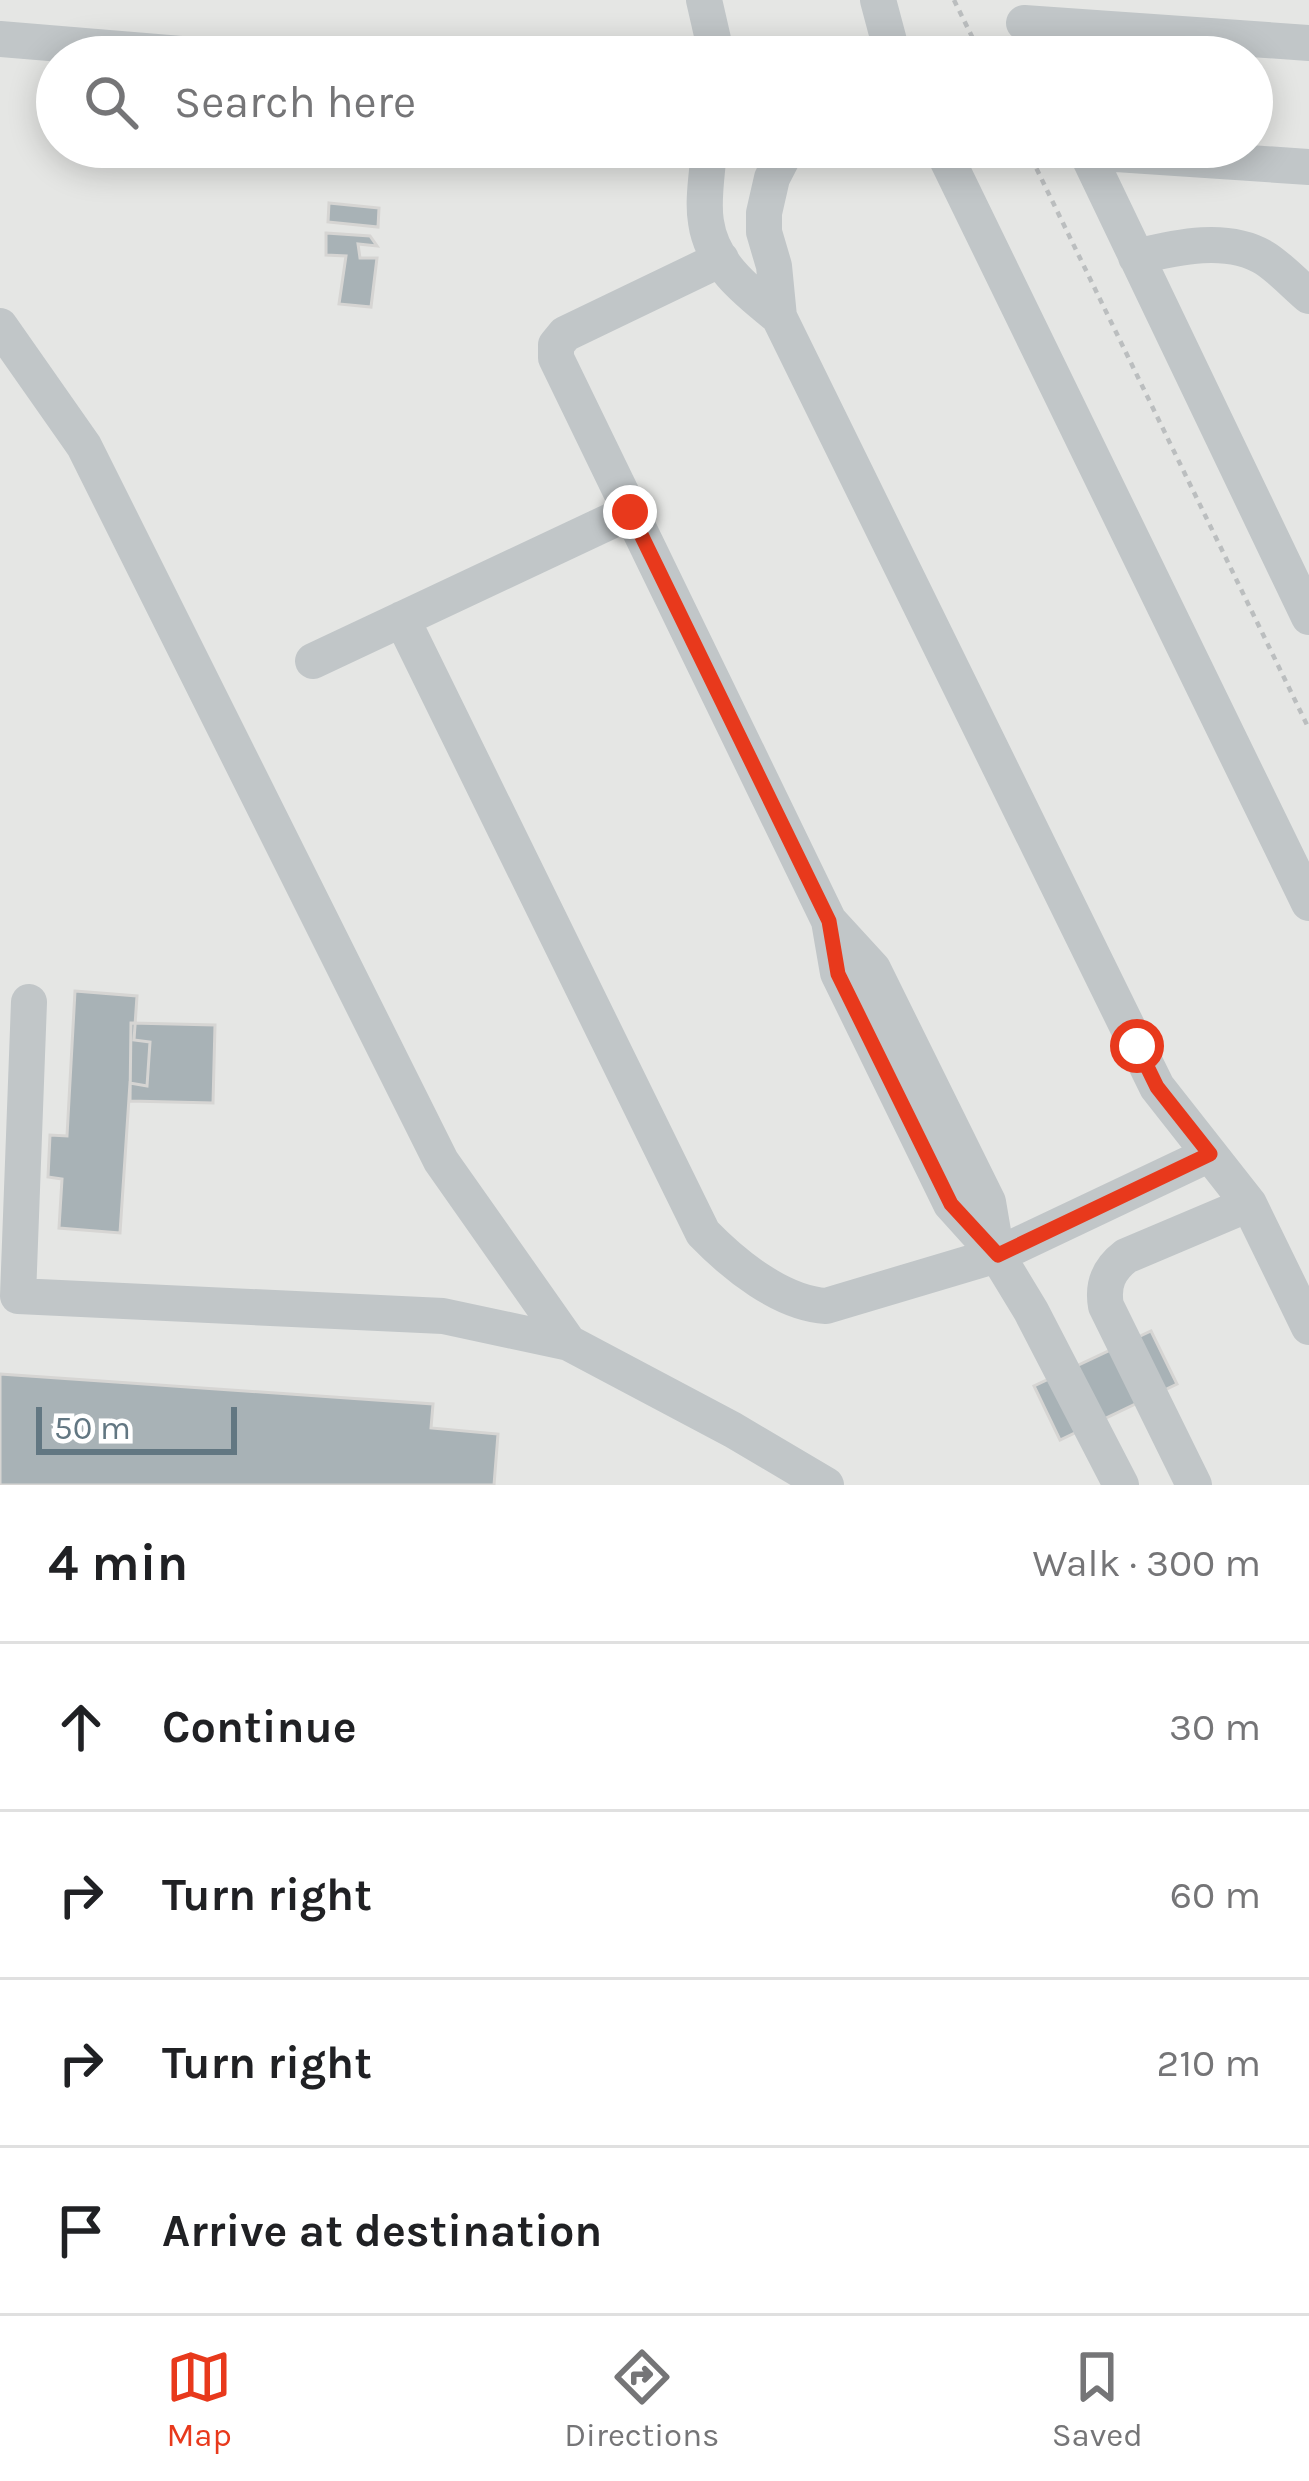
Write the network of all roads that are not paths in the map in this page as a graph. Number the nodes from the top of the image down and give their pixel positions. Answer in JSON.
{"nodes":[{"id":1,"x":704,"y":0,"type":"edge"},
{"id":2,"x":1019,"y":12,"type":"edge"},
{"id":3,"x":711,"y":36,"type":"edge"},
{"id":4,"x":1244,"y":36,"type":"edge"},
{"id":5,"x":1273,"y":39,"type":"edge"},
{"id":6,"x":0,"y":40,"type":"edge"},
{"id":7,"x":36,"y":43,"type":"edge"},
{"id":8,"x":1309,"y":43,"type":"edge"},
{"id":9,"x":1273,"y":164,"type":"edge"},
{"id":10,"x":1309,"y":167,"type":"edge"},
{"id":11,"x":709,"y":168,"type":"edge"},
{"id":12,"x":777,"y":168,"type":"edge"},
{"id":13,"x":948,"y":168,"type":"edge"},
{"id":14,"x":1094,"y":168,"type":"edge"},
{"id":15,"x":1136,"y":256,"type":"junction"},
{"id":16,"x":721,"y":259,"type":"junction"},
{"id":17,"x":1309,"y":296,"type":"edge"},
{"id":18,"x":779,"y":317,"type":"junction"},
{"id":19,"x":0,"y":326,"type":"edge"},
{"id":20,"x":630,"y":512,"type":"junction"},
{"id":21,"x":1309,"y":617,"type":"edge"},
{"id":22,"x":402,"y":619,"type":"junction"},
{"id":23,"x":314,"y":661,"type":"dead end"},
{"id":24,"x":1309,"y":903,"type":"edge"},
{"id":25,"x":29,"y":1002,"type":"dead end"},
{"id":26,"x":1210,"y":1154,"type":"junction"},
{"id":27,"x":1249,"y":1204,"type":"junction"},
{"id":28,"x":998,"y":1255,"type":"junction"},
{"id":29,"x":1309,"y":1327,"type":"edge"},
{"id":30,"x":569,"y":1343,"type":"junction"},
{"id":31,"x":826,"y":1485,"type":"edge"},
{"id":32,"x":1121,"y":1485,"type":"edge"},
{"id":33,"x":1194,"y":1485,"type":"edge"}],
"edges":[{"from":1,"to":3,"type":"street"},
{"from":2,"to":4,"type":"street"},
{"from":5,"to":8,"type":"street"},
{"from":6,"to":7,"type":"street"},
{"from":9,"to":10,"type":"street"},
{"from":11,"to":16,"type":"street"},
{"from":12,"to":18,"type":"street"},
{"from":13,"to":24,"type":"street"},
{"from":14,"to":15,"type":"street"},
{"from":15,"to":17,"type":"street"},
{"from":15,"to":21,"type":"street"},
{"from":16,"to":18,"type":"street"},
{"from":16,"to":20,"type":"street"},
{"from":18,"to":26,"type":"street"},
{"from":19,"to":30,"type":"street"},
{"from":20,"to":22,"type":"street"},
{"from":20,"to":28,"type":"street"},
{"from":22,"to":23,"type":"street"},
{"from":22,"to":28,"type":"street"},
{"from":25,"to":30,"type":"street"},
{"from":26,"to":27,"type":"street"},
{"from":26,"to":28,"type":"street"},
{"from":27,"to":29,"type":"street"},
{"from":27,"to":33,"type":"street"},
{"from":28,"to":32,"type":"street"},
{"from":30,"to":31,"type":"street"}]}
